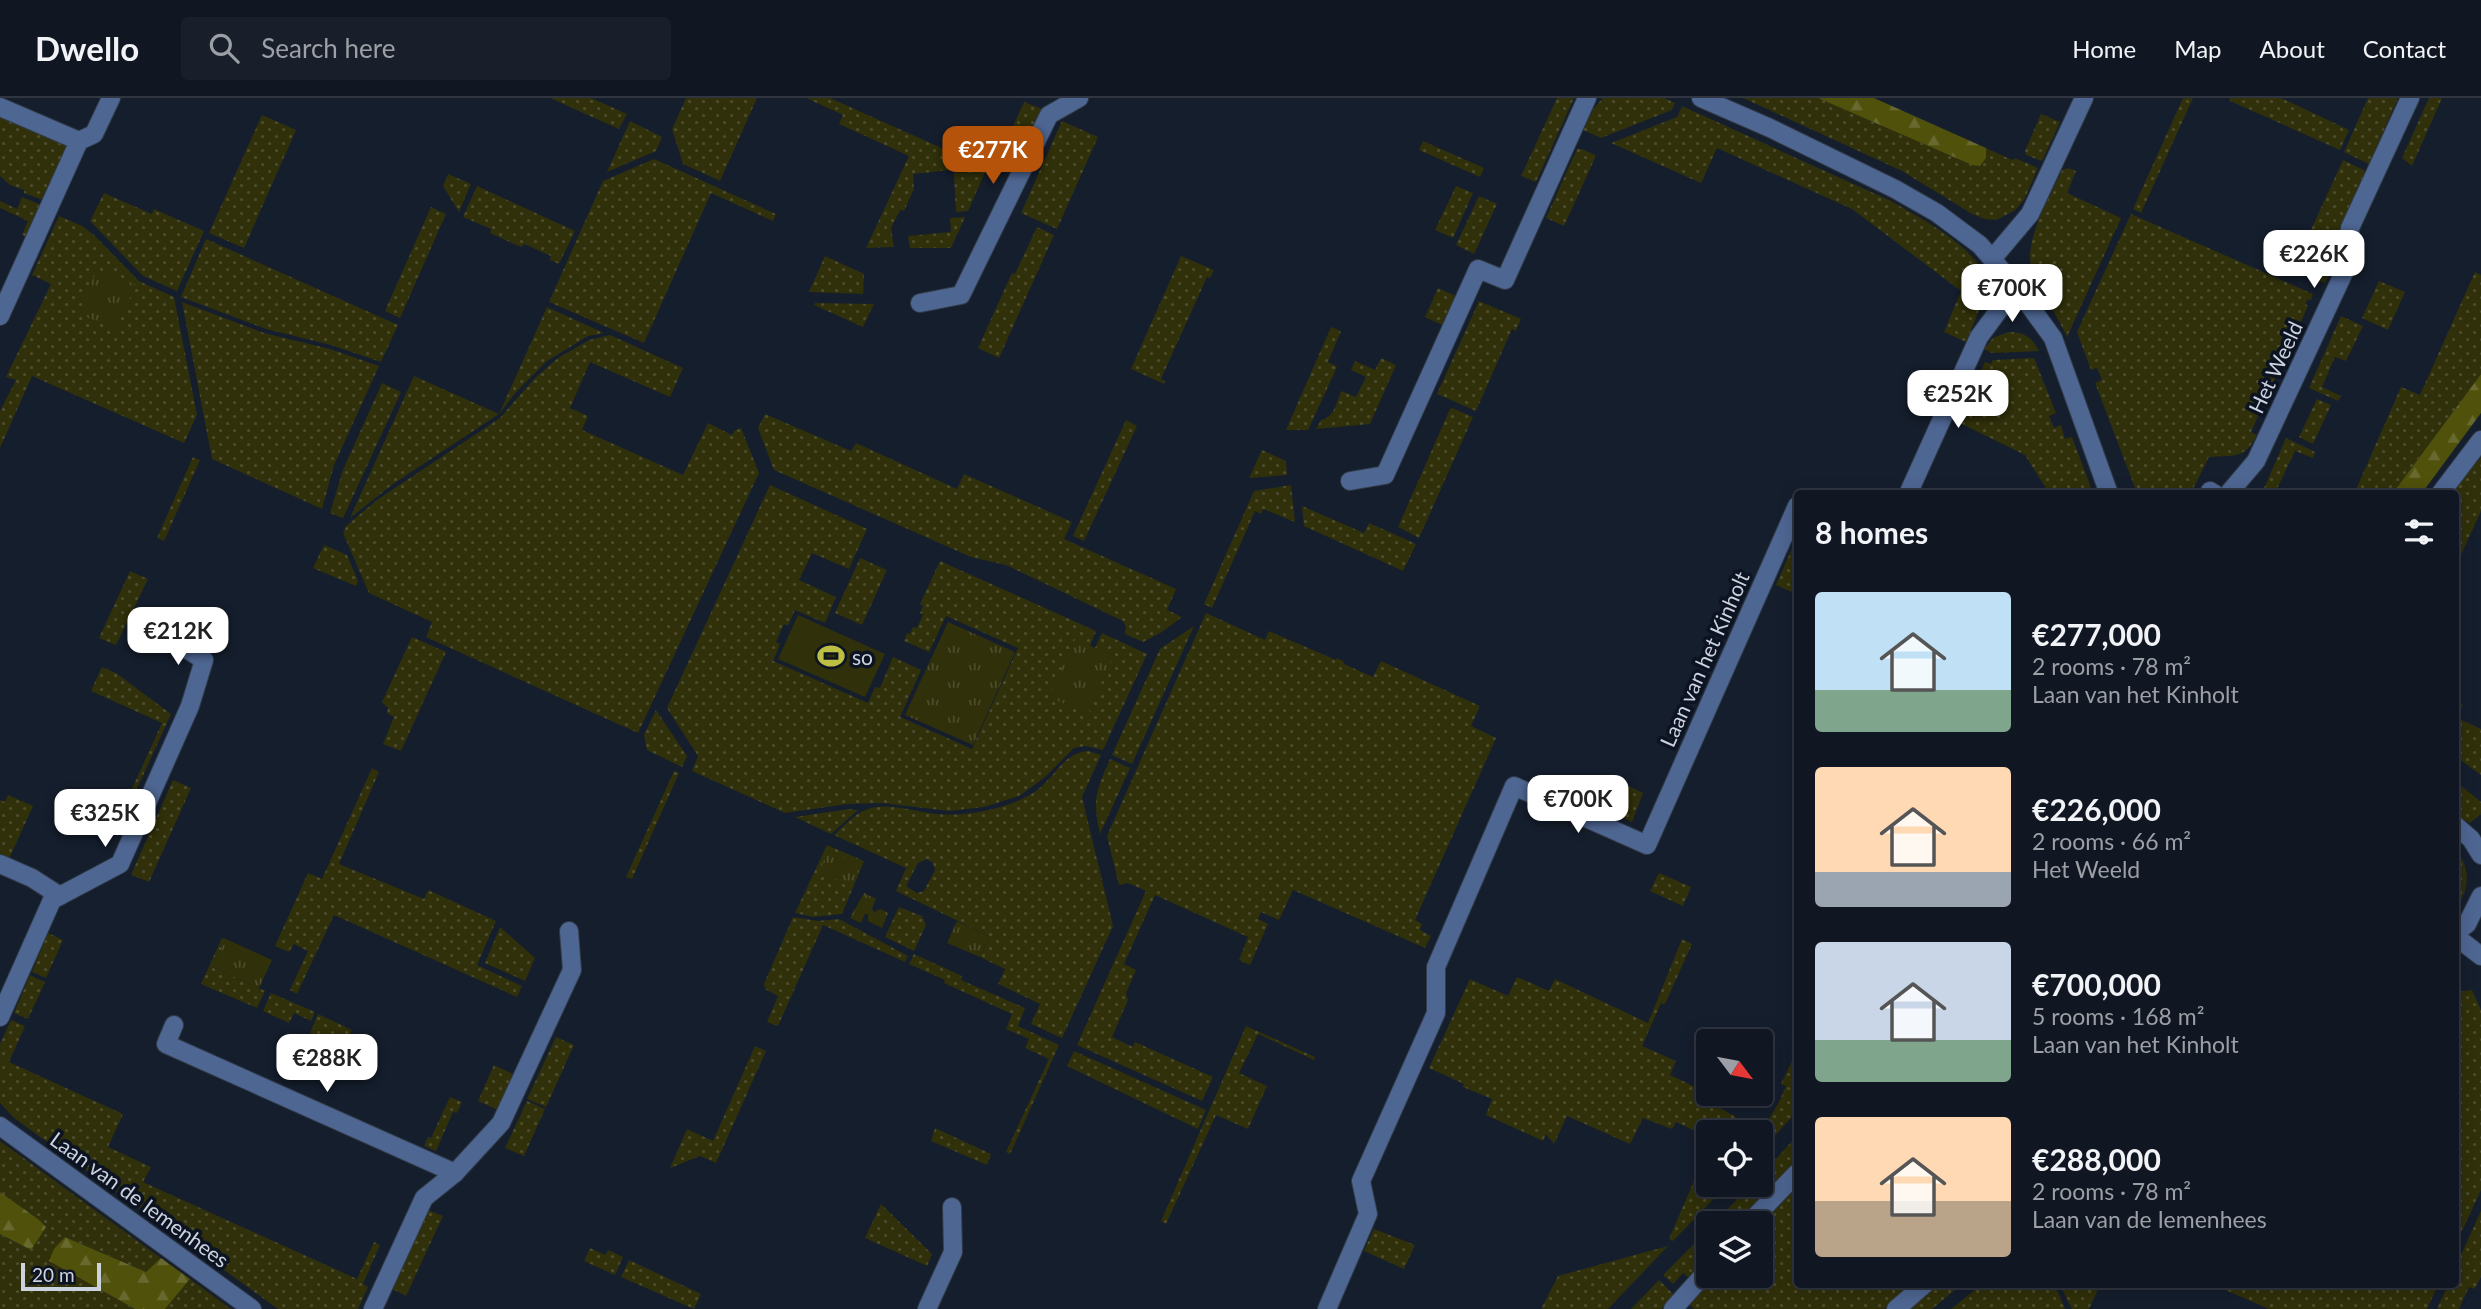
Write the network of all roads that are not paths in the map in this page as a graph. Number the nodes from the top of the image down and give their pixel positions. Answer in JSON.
{"nodes":[{"id":1,"x":111,"y":98,"type":"edge"},
{"id":2,"x":1079,"y":98,"type":"edge"},
{"id":3,"x":1587,"y":98,"type":"edge"},
{"id":4,"x":1701,"y":98,"type":"edge"},
{"id":5,"x":2084,"y":98,"type":"edge"},
{"id":6,"x":2410,"y":98,"type":"edge"},
{"id":7,"x":0,"y":107,"type":"edge"},
{"id":8,"x":79,"y":141,"type":"junction"},
{"id":9,"x":1992,"y":259,"type":"junction"},
{"id":10,"x":2017,"y":287,"type":"junction"},
{"id":11,"x":920,"y":303,"type":"dead end"},
{"id":12,"x":0,"y":316,"type":"edge"},
{"id":13,"x":2481,"y":440,"type":"edge"},
{"id":14,"x":1350,"y":481,"type":"dead end"},
{"id":15,"x":1910,"y":490,"type":"edge"},
{"id":16,"x":2108,"y":490,"type":"edge"},
{"id":17,"x":2222,"y":490,"type":"edge"},
{"id":18,"x":2443,"y":490,"type":"edge"},
{"id":19,"x":1794,"y":513,"type":"edge"},
{"id":20,"x":172,"y":640,"type":"dead end"},
{"id":21,"x":2459,"y":827,"type":"edge"},
{"id":22,"x":2476,"y":835,"type":"edge"},
{"id":23,"x":2481,"y":855,"type":"edge"},
{"id":24,"x":0,"y":864,"type":"edge"},
{"id":25,"x":60,"y":896,"type":"junction"},
{"id":26,"x":2479,"y":906,"type":"edge"},
{"id":27,"x":2459,"y":930,"type":"edge"},
{"id":28,"x":569,"y":931,"type":"dead end"},
{"id":29,"x":2459,"y":937,"type":"edge"},
{"id":30,"x":2481,"y":956,"type":"edge"},
{"id":31,"x":0,"y":1017,"type":"edge"},
{"id":32,"x":174,"y":1025,"type":"dead end"},
{"id":33,"x":0,"y":1125,"type":"edge"},
{"id":34,"x":455,"y":1172,"type":"junction"},
{"id":35,"x":1794,"y":1176,"type":"edge"},
{"id":36,"x":952,"y":1207,"type":"dead end"},
{"id":37,"x":1761,"y":1211,"type":"edge"},
{"id":38,"x":1696,"y":1283,"type":"edge"},
{"id":39,"x":1920,"y":1288,"type":"edge"},
{"id":40,"x":253,"y":1309,"type":"edge"},
{"id":41,"x":373,"y":1309,"type":"edge"},
{"id":42,"x":927,"y":1309,"type":"edge"},
{"id":43,"x":1327,"y":1309,"type":"edge"},
{"id":44,"x":1673,"y":1309,"type":"edge"},
{"id":45,"x":1896,"y":1309,"type":"edge"}],
"edges":[{"from":1,"to":8,"type":"street"},
{"from":2,"to":11,"type":"street"},
{"from":3,"to":14,"type":"street"},
{"from":4,"to":9,"type":"street"},
{"from":5,"to":9,"type":"street"},
{"from":6,"to":17,"type":"street","name":"Het Weeld"},
{"from":7,"to":8,"type":"street"},
{"from":8,"to":12,"type":"street"},
{"from":9,"to":10,"type":"street"},
{"from":10,"to":15,"type":"street"},
{"from":10,"to":16,"type":"street"},
{"from":13,"to":18,"type":"street"},
{"from":19,"to":43,"type":"street","name":"Laan van het Kinholt"},
{"from":20,"to":25,"type":"street"},
{"from":21,"to":22,"type":"street"},
{"from":22,"to":23,"type":"street"},
{"from":24,"to":25,"type":"street"},
{"from":25,"to":31,"type":"street"},
{"from":26,"to":27,"type":"street"},
{"from":28,"to":34,"type":"street"},
{"from":29,"to":30,"type":"street"},
{"from":32,"to":34,"type":"street"},
{"from":33,"to":40,"type":"street","name":"Laan van de Iemenhees"},
{"from":34,"to":41,"type":"street"},
{"from":35,"to":37,"type":"street"},
{"from":36,"to":42,"type":"street"},
{"from":38,"to":44,"type":"street"},
{"from":39,"to":45,"type":"street"}]}
